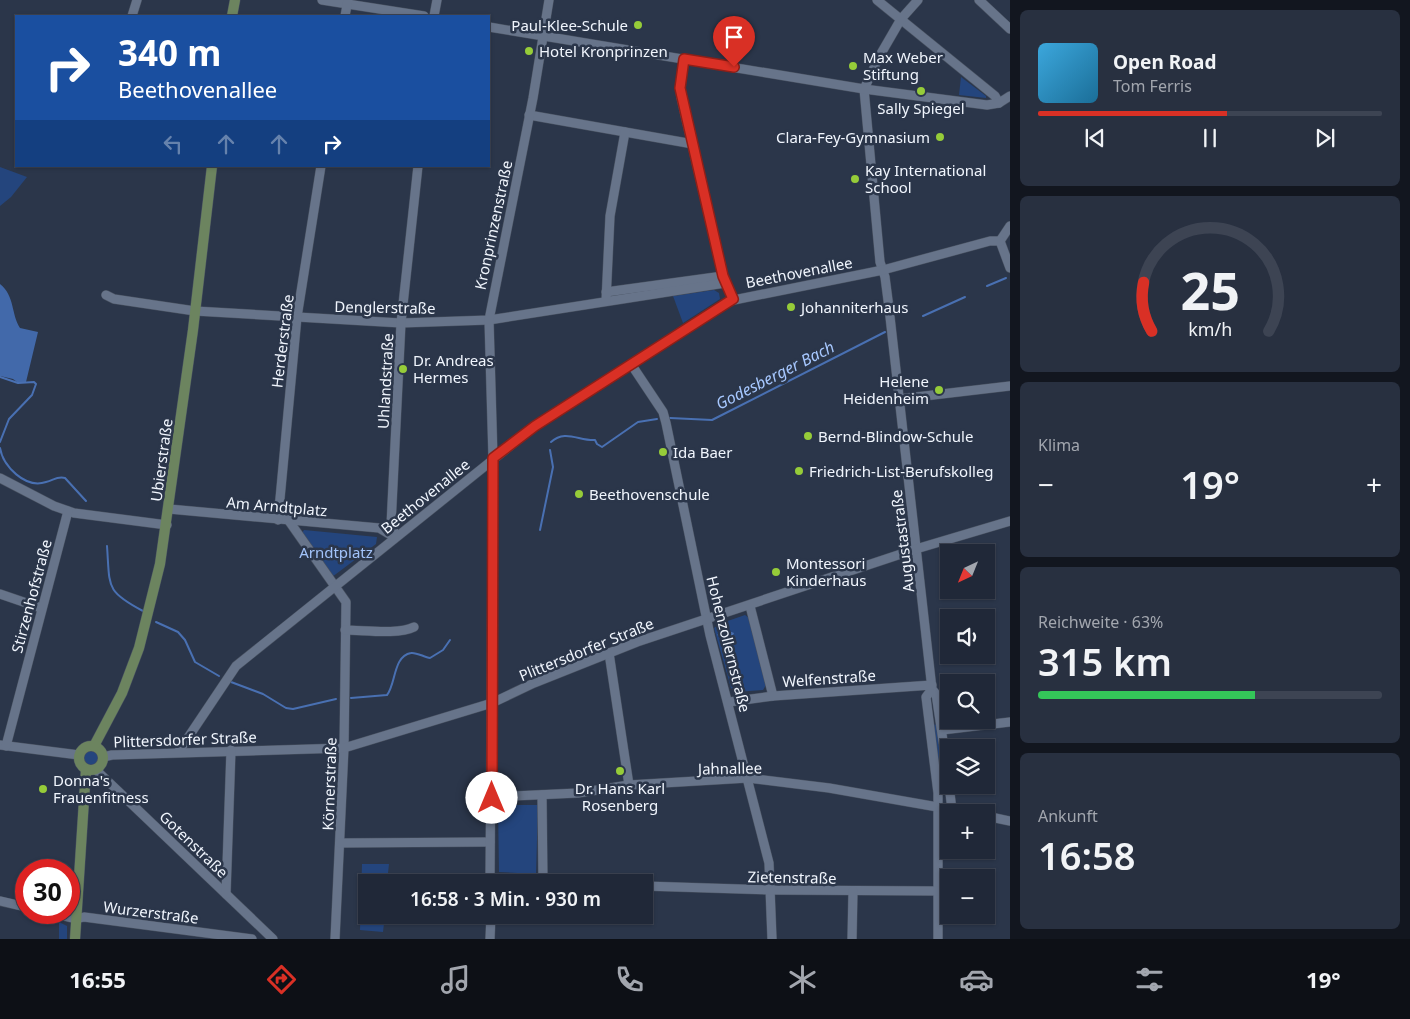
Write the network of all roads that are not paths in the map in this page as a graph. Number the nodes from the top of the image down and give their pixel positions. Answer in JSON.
{"nodes":[{"id":1,"x":137,"y":0,"type":"edge"},
{"id":2,"x":322,"y":0,"type":"edge"},
{"id":3,"x":437,"y":0,"type":"edge"},
{"id":4,"x":549,"y":0,"type":"edge"},
{"id":5,"x":877,"y":0,"type":"edge"},
{"id":6,"x":918,"y":0,"type":"edge"},
{"id":7,"x":979,"y":0,"type":"edge"},
{"id":8,"x":234,"y":1,"type":"edge"},
{"id":9,"x":347,"y":2,"type":"edge"},
{"id":10,"x":132,"y":15,"type":"edge"},
{"id":11,"x":232,"y":15,"type":"edge"},
{"id":12,"x":345,"y":15,"type":"edge"},
{"id":13,"x":418,"y":15,"type":"edge"},
{"id":14,"x":434,"y":15,"type":"edge"},
{"id":15,"x":901,"y":19,"type":"junction"},
{"id":16,"x":490,"y":27,"type":"edge"},
{"id":17,"x":1010,"y":29,"type":"edge"},
{"id":18,"x":543,"y":36,"type":"junction"},
{"id":19,"x":684,"y":59,"type":"junction"},
{"id":20,"x":864,"y":89,"type":"junction"},
{"id":21,"x":1010,"y":96,"type":"edge"},
{"id":22,"x":999,"y":103,"type":"junction"},
{"id":23,"x":529,"y":116,"type":"junction"},
{"id":24,"x":625,"y":132,"type":"junction"},
{"id":25,"x":693,"y":144,"type":"junction"},
{"id":26,"x":212,"y":167,"type":"edge"},
{"id":27,"x":321,"y":167,"type":"edge"},
{"id":28,"x":418,"y":167,"type":"edge"},
{"id":29,"x":1010,"y":226,"type":"edge"},
{"id":30,"x":1000,"y":241,"type":"junction"},
{"id":31,"x":1007,"y":250,"type":"edge"},
{"id":32,"x":1010,"y":268,"type":"edge"},
{"id":33,"x":883,"y":270,"type":"junction"},
{"id":34,"x":724,"y":280,"type":"junction"},
{"id":35,"x":106,"y":296,"type":"dead end"},
{"id":36,"x":606,"y":296,"type":"junction"},
{"id":37,"x":733,"y":299,"type":"junction"},
{"id":38,"x":196,"y":311,"type":"junction"},
{"id":39,"x":297,"y":317,"type":"junction"},
{"id":40,"x":489,"y":320,"type":"junction"},
{"id":41,"x":401,"y":323,"type":"junction"},
{"id":42,"x":631,"y":364,"type":"junction"},
{"id":43,"x":1010,"y":386,"type":"edge"},
{"id":44,"x":899,"y":399,"type":"junction"},
{"id":45,"x":493,"y":458,"type":"junction"},
{"id":46,"x":0,"y":478,"type":"edge"},
{"id":47,"x":169,"y":509,"type":"junction"},
{"id":48,"x":68,"y":511,"type":"junction"},
{"id":49,"x":278,"y":520,"type":"junction"},
{"id":50,"x":289,"y":521,"type":"junction"},
{"id":51,"x":1010,"y":521,"type":"edge"},
{"id":52,"x":167,"y":526,"type":"junction"},
{"id":53,"x":387,"y":527,"type":"junction"},
{"id":54,"x":395,"y":536,"type":"junction"},
{"id":55,"x":916,"y":548,"type":"junction"},
{"id":56,"x":334,"y":587,"type":"junction"},
{"id":57,"x":0,"y":594,"type":"edge"},
{"id":58,"x":750,"y":606,"type":"junction"},
{"id":59,"x":41,"y":608,"type":"junction"},
{"id":60,"x":707,"y":618,"type":"junction"},
{"id":61,"x":414,"y":627,"type":"dead end"},
{"id":62,"x":346,"y":630,"type":"junction"},
{"id":63,"x":609,"y":653,"type":"junction"},
{"id":64,"x":932,"y":687,"type":"junction"},
{"id":65,"x":773,"y":696,"type":"junction"},
{"id":66,"x":728,"y":702,"type":"junction"},
{"id":67,"x":492,"y":703,"type":"junction"},
{"id":68,"x":1010,"y":722,"type":"edge"},
{"id":69,"x":942,"y":730,"type":"junction"},
{"id":70,"x":943,"y":739,"type":"edge"},
{"id":71,"x":3,"y":746,"type":"edge"},
{"id":72,"x":94,"y":746,"type":"junction"},
{"id":73,"x":344,"y":748,"type":"junction"},
{"id":74,"x":231,"y":750,"type":"junction"},
{"id":75,"x":179,"y":751,"type":"junction"},
{"id":76,"x":79,"y":755,"type":"junction"},
{"id":77,"x":103,"y":757,"type":"junction"},
{"id":78,"x":90,"y":769,"type":"junction"},
{"id":79,"x":748,"y":778,"type":"junction"},
{"id":80,"x":628,"y":785,"type":"junction"},
{"id":81,"x":542,"y":795,"type":"junction"},
{"id":82,"x":492,"y":798,"type":"junction"},
{"id":83,"x":938,"y":809,"type":"junction"},
{"id":84,"x":995,"y":818,"type":"edge"},
{"id":85,"x":1010,"y":821,"type":"edge"},
{"id":86,"x":490,"y":842,"type":"junction"},
{"id":87,"x":340,"y":843,"type":"junction"},
{"id":88,"x":490,"y":874,"type":"edge"},
{"id":89,"x":542,"y":874,"type":"edge"},
{"id":90,"x":80,"y":875,"type":"edge"},
{"id":91,"x":653,"y":886,"type":"edge"},
{"id":92,"x":771,"y":890,"type":"junction"},
{"id":93,"x":939,"y":891,"type":"junction"},
{"id":94,"x":853,"y":892,"type":"junction"},
{"id":95,"x":226,"y":894,"type":"junction"},
{"id":96,"x":0,"y":901,"type":"edge"},
{"id":97,"x":15,"y":904,"type":"edge"},
{"id":98,"x":80,"y":918,"type":"edge"},
{"id":99,"x":76,"y":924,"type":"edge"},
{"id":100,"x":490,"y":924,"type":"edge"},
{"id":101,"x":75,"y":939,"type":"edge"},
{"id":102,"x":252,"y":939,"type":"edge"},
{"id":103,"x":273,"y":939,"type":"edge"},
{"id":104,"x":335,"y":939,"type":"edge"},
{"id":105,"x":490,"y":939,"type":"edge"},
{"id":106,"x":772,"y":939,"type":"edge"},
{"id":107,"x":852,"y":939,"type":"edge"},
{"id":108,"x":938,"y":939,"type":"edge"}],
"edges":[{"from":1,"to":10,"type":"street"},
{"from":2,"to":9,"type":"street"},
{"from":3,"to":14,"type":"street"},
{"from":4,"to":18,"type":"street","name":"Kronprinzenstraße"},
{"from":5,"to":15,"type":"street"},
{"from":6,"to":15,"type":"street"},
{"from":7,"to":17,"type":"street"},
{"from":8,"to":11,"type":"main road"},
{"from":9,"to":12,"type":"street"},
{"from":9,"to":13,"type":"street"},
{"from":15,"to":20,"type":"street"},
{"from":15,"to":22,"type":"street"},
{"from":16,"to":18,"type":"street"},
{"from":18,"to":19,"type":"street"},
{"from":18,"to":23,"type":"street","name":"Kronprinzenstraße"},
{"from":19,"to":20,"type":"street"},
{"from":19,"to":25,"type":"street"},
{"from":20,"to":22,"type":"street"},
{"from":20,"to":33,"type":"street","name":"Augustastraße"},
{"from":21,"to":22,"type":"street"},
{"from":23,"to":24,"type":"street"},
{"from":23,"to":40,"type":"street","name":"Kronprinzenstraße"},
{"from":24,"to":25,"type":"street"},
{"from":24,"to":36,"type":"street"},
{"from":25,"to":34,"type":"street"},
{"from":26,"to":38,"type":"main road","name":"Ubierstraße"},
{"from":27,"to":39,"type":"street","name":"Herderstraße"},
{"from":28,"to":41,"type":"street","name":"Uhlandstraße"},
{"from":29,"to":30,"type":"street"},
{"from":30,"to":31,"type":"street"},
{"from":30,"to":33,"type":"street","name":"Beethovenallee"},
{"from":31,"to":32,"type":"street"},
{"from":33,"to":37,"type":"street","name":"Beethovenallee"},
{"from":33,"to":44,"type":"street","name":"Augustastraße"},
{"from":34,"to":36,"type":"street","name":"Denglerstraße"},
{"from":34,"to":37,"type":"street"},
{"from":35,"to":38,"type":"street","name":"Denglerstraße"},
{"from":36,"to":40,"type":"street","name":"Denglerstraße"},
{"from":37,"to":42,"type":"street","name":"Beethovenallee"},
{"from":38,"to":39,"type":"street","name":"Denglerstraße"},
{"from":38,"to":47,"type":"main road","name":"Ubierstraße"},
{"from":39,"to":41,"type":"street","name":"Denglerstraße"},
{"from":39,"to":49,"type":"street","name":"Herderstraße"},
{"from":40,"to":41,"type":"street","name":"Denglerstraße"},
{"from":40,"to":45,"type":"street","name":"Kronprinzenstraße"},
{"from":41,"to":53,"type":"street","name":"Uhlandstraße"},
{"from":42,"to":45,"type":"street","name":"Beethovenallee"},
{"from":42,"to":60,"type":"street","name":"Hohenzollernstraße"},
{"from":43,"to":44,"type":"street"},
{"from":44,"to":55,"type":"street","name":"Augustastraße"},
{"from":45,"to":54,"type":"street","name":"Beethovenallee"},
{"from":45,"to":67,"type":"street","name":"Kronprinzenstraße"},
{"from":46,"to":48,"type":"street"},
{"from":47,"to":49,"type":"street","name":"Am Arndtplatz"},
{"from":47,"to":52,"type":"main road","name":"Ubierstraße"},
{"from":48,"to":52,"type":"street"},
{"from":48,"to":59,"type":"street","name":"Stirzenhofstraße"},
{"from":49,"to":50,"type":"street","name":"Am Arndtplatz"},
{"from":50,"to":53,"type":"street","name":"Am Arndtplatz"},
{"from":50,"to":56,"type":"street"},
{"from":51,"to":55,"type":"street","name":"Plittersdorfer Straße"},
{"from":52,"to":72,"type":"main road","name":"Ubierstraße"},
{"from":53,"to":54,"type":"street","name":"Uhlandstraße"},
{"from":54,"to":56,"type":"street","name":"Beethovenallee"},
{"from":55,"to":58,"type":"street","name":"Plittersdorfer Straße"},
{"from":55,"to":64,"type":"street","name":"Augustastraße"},
{"from":56,"to":62,"type":"street","name":"Körnerstraße"},
{"from":56,"to":75,"type":"street","name":"Beethovenallee"},
{"from":57,"to":59,"type":"street"},
{"from":58,"to":60,"type":"street","name":"Plittersdorfer Straße"},
{"from":58,"to":65,"type":"street"},
{"from":59,"to":71,"type":"street","name":"Stirzenhofstraße"},
{"from":60,"to":63,"type":"street","name":"Plittersdorfer Straße"},
{"from":60,"to":66,"type":"street","name":"Hohenzollernstraße"},
{"from":61,"to":62,"type":"street"},
{"from":62,"to":73,"type":"street","name":"Körnerstraße"},
{"from":63,"to":67,"type":"street","name":"Plittersdorfer Straße"},
{"from":63,"to":80,"type":"street"},
{"from":64,"to":65,"type":"street","name":"Welfenstraße"},
{"from":64,"to":69,"type":"street","name":"Augustastraße"},
{"from":64,"to":83,"type":"street","name":"Augustastraße"},
{"from":65,"to":66,"type":"street","name":"Welfenstraße"},
{"from":66,"to":79,"type":"street","name":"Hohenzollernstraße"},
{"from":67,"to":73,"type":"street","name":"Plittersdorfer Straße"},
{"from":67,"to":82,"type":"street","name":"Kronprinzenstraße"},
{"from":68,"to":69,"type":"street"},
{"from":69,"to":70,"type":"street","name":"Augustastraße"},
{"from":71,"to":76,"type":"street"},
{"from":72,"to":76,"type":"main road"},
{"from":72,"to":77,"type":"main road"},
{"from":73,"to":74,"type":"street","name":"Plittersdorfer Straße"},
{"from":73,"to":87,"type":"street","name":"Körnerstraße"},
{"from":74,"to":75,"type":"street","name":"Plittersdorfer Straße"},
{"from":74,"to":95,"type":"street"},
{"from":75,"to":77,"type":"street","name":"Plittersdorfer Straße"},
{"from":76,"to":78,"type":"main road"},
{"from":77,"to":78,"type":"main road"},
{"from":78,"to":90,"type":"main road"},
{"from":78,"to":95,"type":"street","name":"Gotenstraße"},
{"from":79,"to":80,"type":"street","name":"Jahnallee"},
{"from":79,"to":83,"type":"street","name":"Jahnallee"},
{"from":79,"to":92,"type":"street","name":"Hohenzollernstraße"},
{"from":80,"to":81,"type":"street","name":"Jahnallee"},
{"from":81,"to":82,"type":"street","name":"Jahnallee"},
{"from":81,"to":89,"type":"street"},
{"from":82,"to":86,"type":"street","name":"Kronprinzenstraße"},
{"from":83,"to":93,"type":"street","name":"Augustastraße"},
{"from":84,"to":85,"type":"street"},
{"from":86,"to":87,"type":"street"},
{"from":86,"to":88,"type":"street","name":"Kronprinzenstraße"},
{"from":87,"to":104,"type":"street","name":"Körnerstraße"},
{"from":91,"to":92,"type":"street","name":"Zietenstraße"},
{"from":92,"to":94,"type":"street","name":"Zietenstraße"},
{"from":92,"to":106,"type":"street","name":"Hohenzollernstraße"},
{"from":93,"to":94,"type":"street","name":"Zietenstraße"},
{"from":93,"to":108,"type":"street","name":"Augustastraße"},
{"from":94,"to":107,"type":"street"},
{"from":95,"to":103,"type":"street","name":"Gotenstraße"},
{"from":96,"to":97,"type":"street"},
{"from":98,"to":102,"type":"street","name":"Wurzerstraße"},
{"from":99,"to":101,"type":"main road"},
{"from":100,"to":105,"type":"street"}]}
